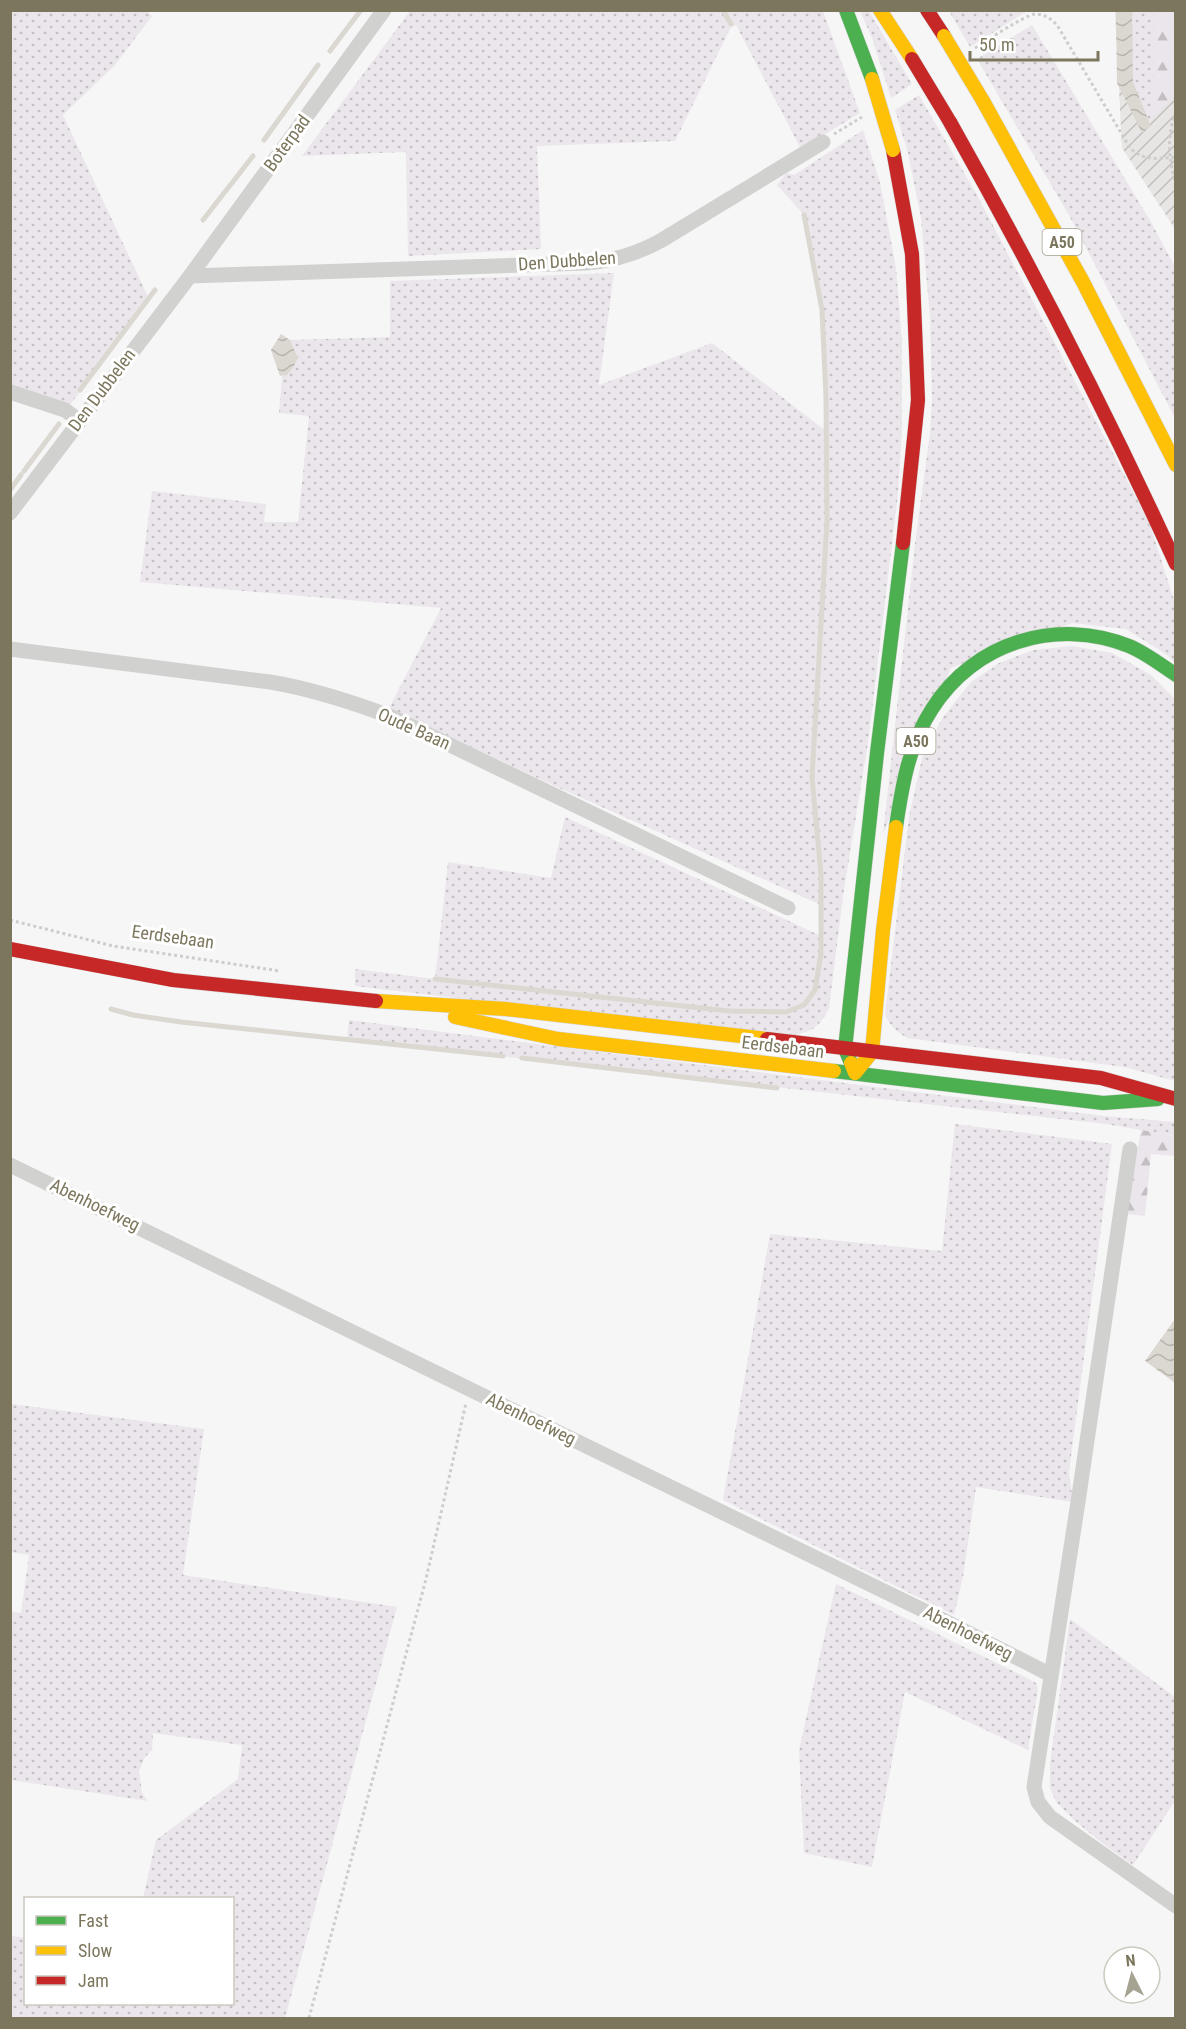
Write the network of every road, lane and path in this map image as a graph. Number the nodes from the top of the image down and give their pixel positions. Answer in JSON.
{"nodes":[{"id":1,"x":384,"y":10,"type":"edge"},
{"id":2,"x":846,"y":10,"type":"edge"},
{"id":3,"x":880,"y":10,"type":"edge"},
{"id":4,"x":927,"y":10,"type":"edge"},
{"id":5,"x":972,"y":50,"type":"dead end"},
{"id":6,"x":1176,"y":112,"type":"edge"},
{"id":7,"x":868,"y":113,"type":"dead end"},
{"id":8,"x":823,"y":142,"type":"joint"},
{"id":9,"x":1176,"y":156,"type":"edge"},
{"id":10,"x":1170,"y":157,"type":"junction"},
{"id":11,"x":1176,"y":185,"type":"edge"},
{"id":12,"x":190,"y":276,"type":"junction"},
{"id":13,"x":10,"y":392,"type":"edge"},
{"id":14,"x":80,"y":421,"type":"junction"},
{"id":15,"x":1176,"y":465,"type":"edge"},
{"id":16,"x":10,"y":513,"type":"edge"},
{"id":17,"x":1176,"y":564,"type":"edge"},
{"id":18,"x":10,"y":649,"type":"edge"},
{"id":19,"x":1176,"y":675,"type":"edge"},
{"id":20,"x":788,"y":908,"type":"dead end"},
{"id":21,"x":10,"y":920,"type":"edge"},
{"id":22,"x":10,"y":949,"type":"edge"},
{"id":23,"x":281,"y":971,"type":"dead end"},
{"id":24,"x":392,"y":1003,"type":"junction"},
{"id":25,"x":846,"y":1049,"type":"junction"},
{"id":26,"x":872,"y":1052,"type":"junction"},
{"id":27,"x":855,"y":1073,"type":"junction"},
{"id":28,"x":1174,"y":1098,"type":"edge"},
{"id":29,"x":1130,"y":1149,"type":"dead end"},
{"id":30,"x":10,"y":1165,"type":"edge"},
{"id":31,"x":462,"y":1419,"type":"dead end"},
{"id":32,"x":1051,"y":1675,"type":"junction"},
{"id":33,"x":1176,"y":1906,"type":"edge"},
{"id":34,"x":309,"y":2019,"type":"edge"}],
"edges":[{"from":1,"to":12,"type":"street","name":"Boterpad"},
{"from":2,"to":25,"type":"main road","number":"A50","bridge":true},
{"from":3,"to":17,"type":"main road","number":"A50","bridge":true},
{"from":4,"to":15,"type":"main road","number":"A50","bridge":true},
{"from":5,"to":10,"type":"path"},
{"from":6,"to":10,"type":"path"},
{"from":7,"to":8,"type":"path"},
{"from":8,"to":12,"type":"street","name":"Den Dubbelen"},
{"from":9,"to":10,"type":"path"},
{"from":10,"to":11,"type":"path"},
{"from":12,"to":14,"type":"street","name":"Den Dubbelen"},
{"from":13,"to":14,"type":"street"},
{"from":14,"to":16,"type":"street","name":"Den Dubbelen"},
{"from":18,"to":20,"type":"street","name":"Oude Baan"},
{"from":19,"to":26,"type":"main road","number":"A50"},
{"from":21,"to":23,"type":"path","name":"Eerdsebaan"},
{"from":22,"to":24,"type":"main road","name":"Eerdsebaan"},
{"from":24,"to":25,"type":"main road","name":"Eerdsebaan"},
{"from":24,"to":27,"type":"main road","name":"Eerdsebaan"},
{"from":25,"to":26,"type":"main road","name":"Eerdsebaan"},
{"from":25,"to":27,"type":"main road"},
{"from":26,"to":27,"type":"main road"},
{"from":26,"to":28,"type":"main road","name":"Eerdsebaan"},
{"from":27,"to":28,"type":"main road","name":"Eerdsebaan"},
{"from":29,"to":32,"type":"street"},
{"from":30,"to":32,"type":"street","name":"Abenhoefweg"},
{"from":31,"to":34,"type":"path"},
{"from":32,"to":33,"type":"street"}]}
